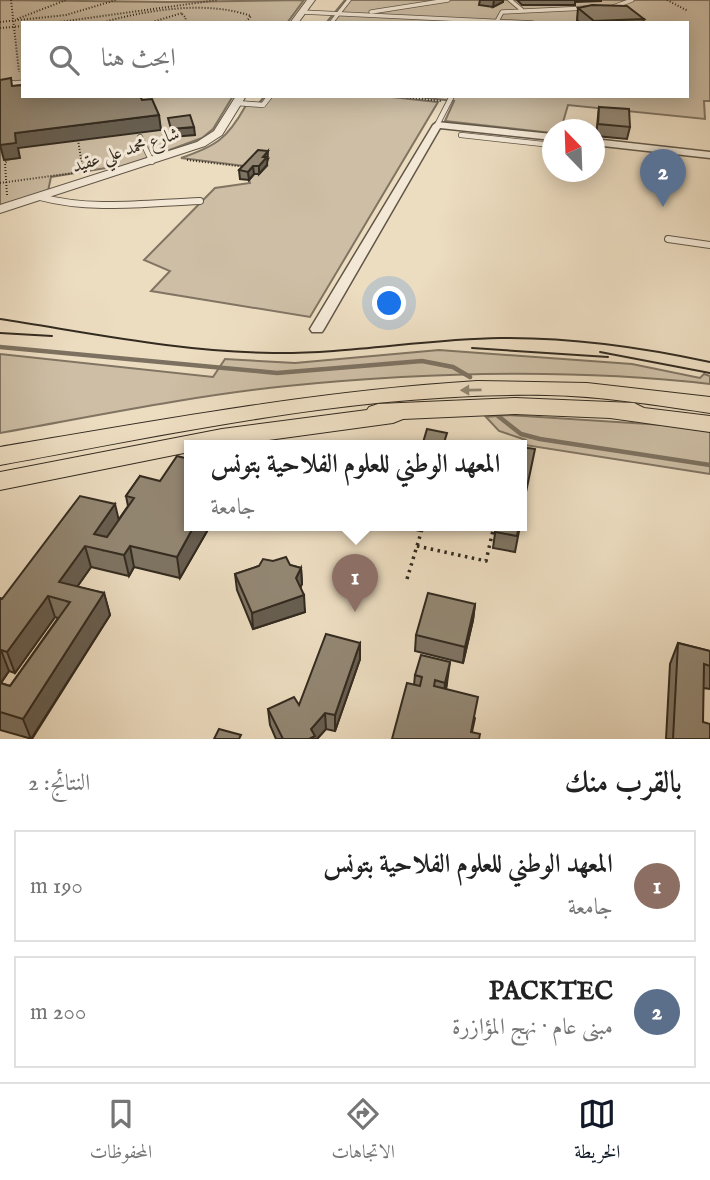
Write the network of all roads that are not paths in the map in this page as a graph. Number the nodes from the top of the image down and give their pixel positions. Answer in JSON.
{"nodes":[{"id":1,"x":311,"y":0,"type":"edge"},
{"id":2,"x":349,"y":0,"type":"edge"},
{"id":3,"x":448,"y":0,"type":"edge"},
{"id":4,"x":510,"y":0,"type":"edge"},
{"id":5,"x":632,"y":0,"type":"edge"},
{"id":6,"x":591,"y":8,"type":"edge"},
{"id":7,"x":605,"y":8,"type":"edge"},
{"id":8,"x":523,"y":11,"type":"junction"},
{"id":9,"x":302,"y":12,"type":"junction"},
{"id":10,"x":339,"y":13,"type":"junction"},
{"id":11,"x":357,"y":14,"type":"junction"},
{"id":12,"x":295,"y":21,"type":"edge"},
{"id":13,"x":333,"y":21,"type":"edge"},
{"id":14,"x":480,"y":21,"type":"edge"},
{"id":15,"x":498,"y":21,"type":"edge"},
{"id":16,"x":21,"y":83,"type":"edge"},
{"id":17,"x":0,"y":85,"type":"edge"},
{"id":18,"x":268,"y":98,"type":"edge"},
{"id":19,"x":451,"y":98,"type":"edge"},
{"id":20,"x":239,"y":100,"type":"edge"},
{"id":21,"x":437,"y":125,"type":"junction"},
{"id":22,"x":461,"y":135,"type":"dead end"},
{"id":23,"x":542,"y":136,"type":"edge"},
{"id":24,"x":140,"y":137,"type":"dead end"},
{"id":25,"x":605,"y":143,"type":"edge"},
{"id":26,"x":542,"y":144,"type":"edge"},
{"id":27,"x":710,"y":155,"type":"edge"},
{"id":28,"x":152,"y":162,"type":"junction"},
{"id":29,"x":40,"y":197,"type":"junction"},
{"id":30,"x":200,"y":201,"type":"dead end"},
{"id":31,"x":4,"y":205,"type":"edge"},
{"id":32,"x":668,"y":239,"type":"dead end"},
{"id":33,"x":710,"y":245,"type":"edge"},
{"id":34,"x":317,"y":328,"type":"dead end"},
{"id":35,"x":548,"y":388,"type":"junction"},
{"id":36,"x":710,"y":396,"type":"edge"},
{"id":37,"x":439,"y":399,"type":"junction"},
{"id":38,"x":710,"y":405,"type":"edge"},
{"id":39,"x":710,"y":422,"type":"edge"},
{"id":40,"x":126,"y":440,"type":"junction"},
{"id":41,"x":209,"y":440,"type":"edge"},
{"id":42,"x":0,"y":445,"type":"edge"},
{"id":43,"x":184,"y":445,"type":"edge"},
{"id":44,"x":0,"y":456,"type":"edge"},
{"id":45,"x":0,"y":470,"type":"edge"},
{"id":46,"x":0,"y":481,"type":"edge"}],
"edges":[{"from":1,"to":9,"type":"street"},
{"from":2,"to":10,"type":"lane"},
{"from":3,"to":11,"type":"lane"},
{"from":4,"to":8,"type":"lane"},
{"from":5,"to":7,"type":"lane"},
{"from":6,"to":8,"type":"lane"},
{"from":8,"to":15,"type":"lane"},
{"from":9,"to":10,"type":"lane"},
{"from":9,"to":12,"type":"street"},
{"from":10,"to":11,"type":"lane"},
{"from":10,"to":13,"type":"lane"},
{"from":11,"to":14,"type":"lane"},
{"from":16,"to":17,"type":"lane"},
{"from":18,"to":20,"type":"lane"},
{"from":19,"to":21,"type":"lane"},
{"from":20,"to":28,"type":"street","name":"شارع محمد علي عقيد"},
{"from":21,"to":23,"type":"street"},
{"from":21,"to":34,"type":"street"},
{"from":22,"to":26,"type":"lane"},
{"from":24,"to":28,"type":"lane"},
{"from":25,"to":27,"type":"street"},
{"from":28,"to":29,"type":"street","name":"شارع محمد علي عقيد"},
{"from":29,"to":30,"type":"lane"},
{"from":29,"to":31,"type":"street","name":"شارع محمد علي عقيد"},
{"from":32,"to":33,"type":"lane"},
{"from":35,"to":36,"type":"highway"},
{"from":35,"to":37,"type":"highway","one_way":true},
{"from":35,"to":38,"type":"highway"},
{"from":37,"to":39,"type":"highway"},
{"from":37,"to":40,"type":"highway"},
{"from":37,"to":41,"type":"highway"},
{"from":37,"to":42,"type":"highway"},
{"from":40,"to":44,"type":"highway"},
{"from":40,"to":45,"type":"highway"},
{"from":43,"to":46,"type":"highway"}]}
